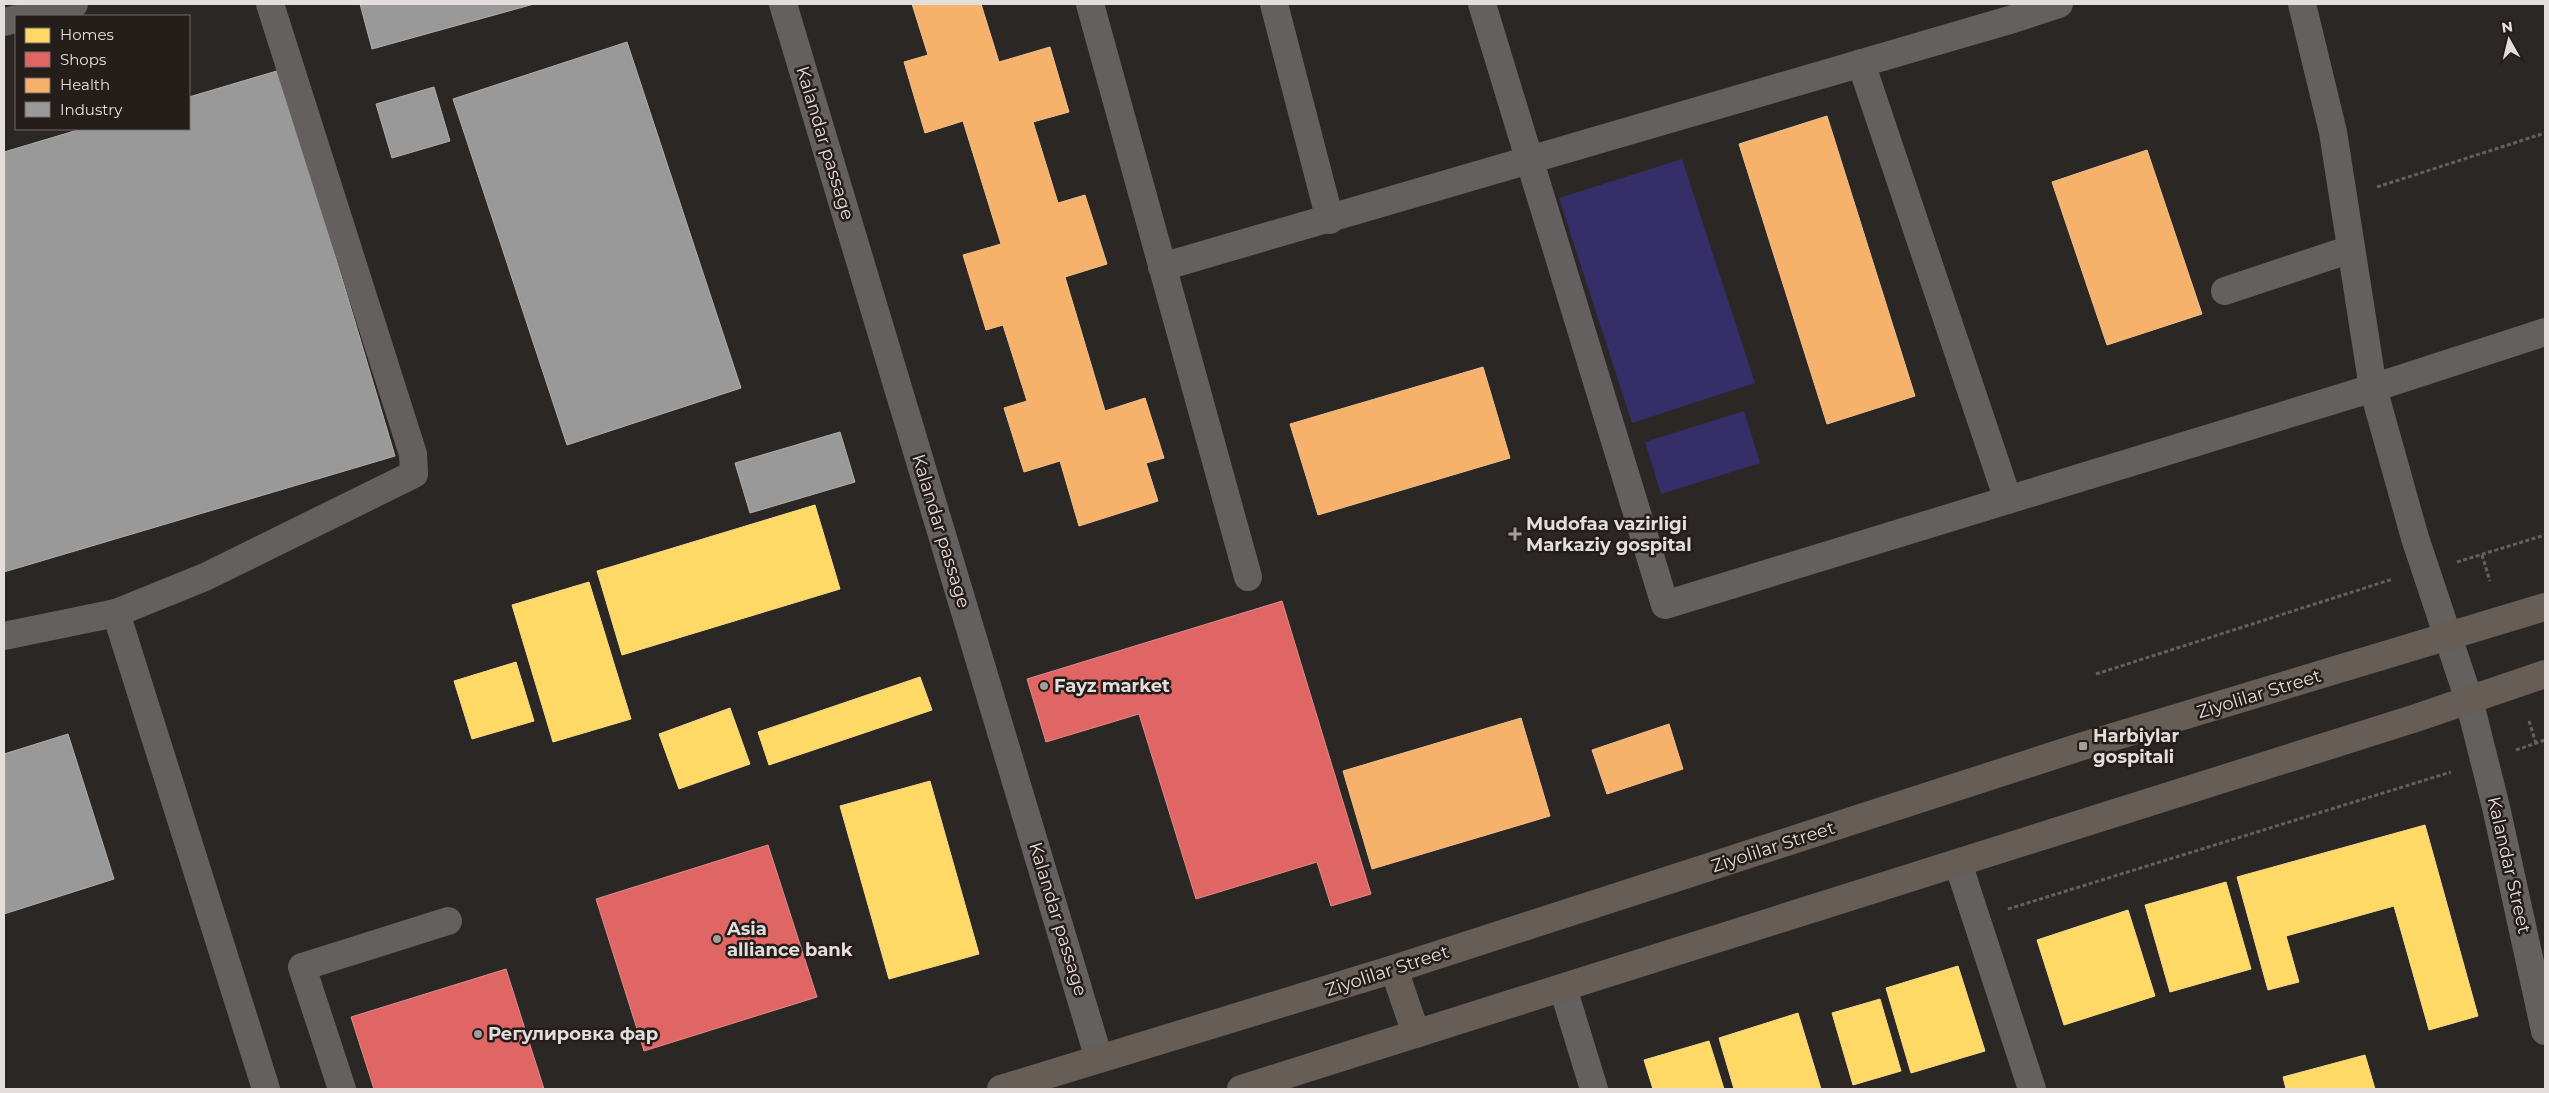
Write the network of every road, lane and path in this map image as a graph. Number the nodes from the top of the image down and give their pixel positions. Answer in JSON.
{"nodes":[{"id":1,"x":74,"y":4,"type":"edge"},
{"id":2,"x":270,"y":4,"type":"edge"},
{"id":3,"x":783,"y":4,"type":"edge"},
{"id":4,"x":1090,"y":4,"type":"edge"},
{"id":5,"x":1274,"y":4,"type":"edge"},
{"id":6,"x":1482,"y":4,"type":"edge"},
{"id":7,"x":2059,"y":4,"type":"edge"},
{"id":8,"x":2302,"y":4,"type":"edge"},
{"id":9,"x":30,"y":15,"type":"edge"},
{"id":10,"x":1861,"y":64,"type":"junction"},
{"id":11,"x":2545,"y":132,"type":"edge"},
{"id":12,"x":1528,"y":160,"type":"junction"},
{"id":13,"x":2343,"y":198,"type":"junction"},
{"id":14,"x":1330,"y":220,"type":"junction"},
{"id":15,"x":2351,"y":249,"type":"junction"},
{"id":16,"x":1162,"y":267,"type":"junction"},
{"id":17,"x":2225,"y":291,"type":"dead end"},
{"id":18,"x":2545,"y":332,"type":"edge"},
{"id":19,"x":2373,"y":388,"type":"junction"},
{"id":20,"x":2008,"y":500,"type":"junction"},
{"id":21,"x":2545,"y":535,"type":"edge"},
{"id":22,"x":2482,"y":556,"type":"junction"},
{"id":23,"x":2426,"y":570,"type":"junction"},
{"id":24,"x":1248,"y":577,"type":"dead end"},
{"id":25,"x":2490,"y":581,"type":"dead end"},
{"id":26,"x":2545,"y":607,"type":"edge"},
{"id":27,"x":116,"y":613,"type":"junction"},
{"id":28,"x":4,"y":636,"type":"edge"},
{"id":29,"x":2447,"y":637,"type":"junction"},
{"id":30,"x":2096,"y":674,"type":"dead end"},
{"id":31,"x":2545,"y":674,"type":"edge"},
{"id":32,"x":2469,"y":700,"type":"junction"},
{"id":33,"x":2530,"y":721,"type":"dead end"},
{"id":34,"x":2545,"y":740,"type":"edge"},
{"id":35,"x":2536,"y":743,"type":"junction"},
{"id":36,"x":2484,"y":761,"type":"junction"},
{"id":37,"x":1958,"y":863,"type":"junction"},
{"id":38,"x":1976,"y":919,"type":"junction"},
{"id":39,"x":448,"y":921,"type":"dead end"},
{"id":40,"x":2535,"y":930,"type":"edge"},
{"id":41,"x":1394,"y":969,"type":"junction"},
{"id":42,"x":1563,"y":988,"type":"junction"},
{"id":43,"x":2545,"y":1031,"type":"edge"},
{"id":44,"x":1416,"y":1034,"type":"junction"},
{"id":45,"x":1099,"y":1059,"type":"junction"},
{"id":46,"x":266,"y":1089,"type":"edge"},
{"id":47,"x":342,"y":1089,"type":"edge"},
{"id":48,"x":1001,"y":1089,"type":"edge"},
{"id":49,"x":1241,"y":1089,"type":"edge"},
{"id":50,"x":1594,"y":1089,"type":"edge"},
{"id":51,"x":2032,"y":1089,"type":"edge"}],
"edges":[{"from":1,"to":9,"type":"street"},
{"from":2,"to":27,"type":"street"},
{"from":3,"to":45,"type":"street","name":"Kalandar passage"},
{"from":4,"to":16,"type":"street"},
{"from":5,"to":14,"type":"street"},
{"from":6,"to":12,"type":"street"},
{"from":7,"to":10,"type":"street"},
{"from":8,"to":13,"type":"street","name":"Kalandar Street"},
{"from":10,"to":12,"type":"street"},
{"from":10,"to":20,"type":"street"},
{"from":11,"to":13,"type":"path"},
{"from":12,"to":14,"type":"street"},
{"from":12,"to":20,"type":"street"},
{"from":13,"to":15,"type":"street","name":"Kalandar Street"},
{"from":14,"to":16,"type":"street"},
{"from":15,"to":17,"type":"street"},
{"from":15,"to":19,"type":"street","name":"Kalandar Street"},
{"from":16,"to":24,"type":"street"},
{"from":18,"to":19,"type":"street"},
{"from":19,"to":20,"type":"street"},
{"from":19,"to":23,"type":"street","name":"Kalandar Street"},
{"from":21,"to":22,"type":"path"},
{"from":22,"to":23,"type":"path"},
{"from":22,"to":25,"type":"path"},
{"from":23,"to":29,"type":"street","name":"Kalandar Street"},
{"from":23,"to":30,"type":"path"},
{"from":26,"to":29,"type":"main road","name":"Ziyolilar Street"},
{"from":27,"to":28,"type":"street"},
{"from":27,"to":46,"type":"street"},
{"from":29,"to":32,"type":"street","name":"Kalandar Street"},
{"from":29,"to":41,"type":"main road","name":"Ziyolilar Street"},
{"from":31,"to":32,"type":"main road"},
{"from":32,"to":36,"type":"street","name":"Kalandar Street"},
{"from":32,"to":37,"type":"main road"},
{"from":33,"to":35,"type":"path"},
{"from":34,"to":35,"type":"path"},
{"from":35,"to":36,"type":"path"},
{"from":36,"to":38,"type":"path"},
{"from":36,"to":40,"type":"street","name":"Kalandar Street"},
{"from":37,"to":38,"type":"street"},
{"from":37,"to":42,"type":"main road"},
{"from":38,"to":51,"type":"street"},
{"from":39,"to":47,"type":"street"},
{"from":40,"to":43,"type":"street","name":"Kalandar Street"},
{"from":41,"to":44,"type":"main road"},
{"from":41,"to":45,"type":"main road","name":"Ziyolilar Street"},
{"from":42,"to":44,"type":"main road"},
{"from":42,"to":50,"type":"street"},
{"from":44,"to":49,"type":"main road"},
{"from":45,"to":48,"type":"main road","name":"Ziyolilar Street"}]}
